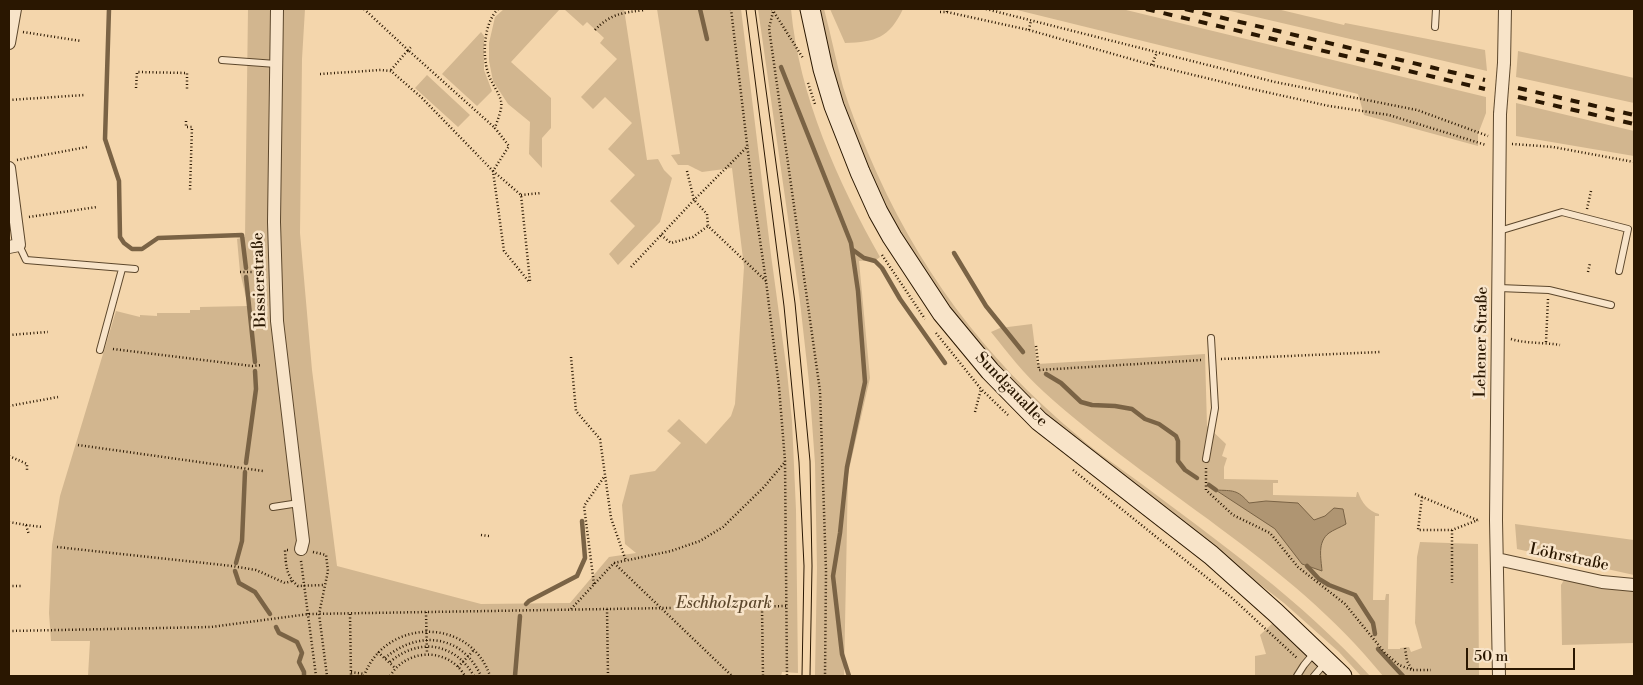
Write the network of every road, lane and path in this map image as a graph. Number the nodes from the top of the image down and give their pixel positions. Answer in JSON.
{"nodes":[{"id":1,"x":14,"y":9,"type":"edge"},
{"id":2,"x":277,"y":9,"type":"edge"},
{"id":3,"x":364,"y":9,"type":"edge"},
{"id":4,"x":498,"y":9,"type":"edge"},
{"id":5,"x":731,"y":9,"type":"edge"},
{"id":6,"x":810,"y":9,"type":"edge"},
{"id":7,"x":986,"y":9,"type":"edge"},
{"id":8,"x":1436,"y":9,"type":"edge"},
{"id":9,"x":1504,"y":9,"type":"edge"},
{"id":10,"x":644,"y":10,"type":"dead end"},
{"id":11,"x":773,"y":11,"type":"edge"},
{"id":12,"x":947,"y":11,"type":"edge"},
{"id":13,"x":940,"y":12,"type":"dead end"},
{"id":14,"x":1031,"y":20,"type":"junction"},
{"id":15,"x":1435,"y":27,"type":"dead end"},
{"id":16,"x":595,"y":30,"type":"dead end"},
{"id":17,"x":1029,"y":30,"type":"junction"},
{"id":18,"x":10,"y":37,"type":"edge"},
{"id":19,"x":81,"y":41,"type":"dead end"},
{"id":20,"x":412,"y":46,"type":"dead end"},
{"id":21,"x":797,"y":49,"type":"dead end"},
{"id":22,"x":408,"y":50,"type":"junction"},
{"id":23,"x":1157,"y":52,"type":"junction"},
{"id":24,"x":222,"y":60,"type":"dead end"},
{"id":25,"x":276,"y":64,"type":"junction"},
{"id":26,"x":1152,"y":65,"type":"junction"},
{"id":27,"x":391,"y":70,"type":"junction"},
{"id":28,"x":320,"y":74,"type":"dead end"},
{"id":29,"x":136,"y":88,"type":"dead end"},
{"id":30,"x":187,"y":89,"type":"dead end"},
{"id":31,"x":85,"y":96,"type":"dead end"},
{"id":32,"x":9,"y":100,"type":"edge"},
{"id":33,"x":186,"y":121,"type":"dead end"},
{"id":34,"x":495,"y":128,"type":"junction"},
{"id":35,"x":1500,"y":141,"type":"junction"},
{"id":36,"x":1486,"y":145,"type":"dead end"},
{"id":37,"x":748,"y":146,"type":"junction"},
{"id":38,"x":87,"y":147,"type":"dead end"},
{"id":39,"x":1634,"y":162,"type":"edge"},
{"id":40,"x":12,"y":164,"type":"edge"},
{"id":41,"x":494,"y":171,"type":"junction"},
{"id":42,"x":687,"y":171,"type":"dead end"},
{"id":43,"x":190,"y":190,"type":"dead end"},
{"id":44,"x":1591,"y":191,"type":"dead end"},
{"id":45,"x":541,"y":193,"type":"dead end"},
{"id":46,"x":520,"y":195,"type":"junction"},
{"id":47,"x":694,"y":200,"type":"junction"},
{"id":48,"x":97,"y":207,"type":"dead end"},
{"id":49,"x":1585,"y":217,"type":"junction"},
{"id":50,"x":15,"y":220,"type":"junction"},
{"id":51,"x":708,"y":226,"type":"junction"},
{"id":52,"x":1499,"y":231,"type":"junction"},
{"id":53,"x":661,"y":235,"type":"junction"},
{"id":54,"x":14,"y":246,"type":"edge"},
{"id":55,"x":1590,"y":263,"type":"dead end"},
{"id":56,"x":631,"y":267,"type":"dead end"},
{"id":57,"x":122,"y":269,"type":"junction"},
{"id":58,"x":135,"y":269,"type":"dead end"},
{"id":59,"x":1619,"y":271,"type":"dead end"},
{"id":60,"x":240,"y":272,"type":"dead end"},
{"id":61,"x":256,"y":272,"type":"dead end"},
{"id":62,"x":1588,"y":272,"type":"dead end"},
{"id":63,"x":766,"y":281,"type":"junction"},
{"id":64,"x":1499,"y":288,"type":"junction"},
{"id":65,"x":1549,"y":290,"type":"junction"},
{"id":66,"x":1611,"y":305,"type":"dead end"},
{"id":67,"x":48,"y":332,"type":"dead end"},
{"id":68,"x":1498,"y":334,"type":"junction"},
{"id":69,"x":9,"y":335,"type":"edge"},
{"id":70,"x":1211,"y":338,"type":"dead end"},
{"id":71,"x":1546,"y":342,"type":"junction"},
{"id":72,"x":1560,"y":345,"type":"dead end"},
{"id":73,"x":1036,"y":346,"type":"dead end"},
{"id":74,"x":113,"y":349,"type":"dead end"},
{"id":75,"x":100,"y":350,"type":"dead end"},
{"id":76,"x":1380,"y":352,"type":"dead end"},
{"id":77,"x":571,"y":357,"type":"dead end"},
{"id":78,"x":1202,"y":360,"type":"dead end"},
{"id":79,"x":1212,"y":360,"type":"junction"},
{"id":80,"x":262,"y":365,"type":"dead end"},
{"id":81,"x":981,"y":389,"type":"dead end"},
{"id":82,"x":58,"y":397,"type":"dead end"},
{"id":83,"x":9,"y":406,"type":"edge"},
{"id":84,"x":975,"y":412,"type":"dead end"},
{"id":85,"x":78,"y":445,"type":"dead end"},
{"id":86,"x":9,"y":456,"type":"edge"},
{"id":87,"x":1206,"y":459,"type":"joint"},
{"id":88,"x":785,"y":461,"type":"junction"},
{"id":89,"x":27,"y":471,"type":"dead end"},
{"id":90,"x":263,"y":471,"type":"dead end"},
{"id":91,"x":605,"y":476,"type":"junction"},
{"id":92,"x":1415,"y":494,"type":"dead end"},
{"id":93,"x":1422,"y":497,"type":"junction"},
{"id":94,"x":298,"y":504,"type":"junction"},
{"id":95,"x":273,"y":507,"type":"dead end"},
{"id":96,"x":9,"y":522,"type":"edge"},
{"id":97,"x":26,"y":525,"type":"junction"},
{"id":98,"x":42,"y":527,"type":"dead end"},
{"id":99,"x":1452,"y":530,"type":"junction"},
{"id":100,"x":29,"y":535,"type":"dead end"},
{"id":101,"x":481,"y":535,"type":"dead end"},
{"id":102,"x":489,"y":536,"type":"dead end"},
{"id":103,"x":57,"y":547,"type":"dead end"},
{"id":104,"x":301,"y":549,"type":"junction"},
{"id":105,"x":626,"y":560,"type":"junction"},
{"id":106,"x":1497,"y":560,"type":"junction"},
{"id":107,"x":614,"y":563,"type":"junction"},
{"id":108,"x":292,"y":580,"type":"junction"},
{"id":109,"x":1452,"y":583,"type":"dead end"},
{"id":110,"x":594,"y":584,"type":"junction"},
{"id":111,"x":9,"y":586,"type":"edge"},
{"id":112,"x":21,"y":586,"type":"dead end"},
{"id":113,"x":304,"y":586,"type":"junction"},
{"id":114,"x":324,"y":586,"type":"junction"},
{"id":115,"x":1634,"y":586,"type":"edge"},
{"id":116,"x":787,"y":606,"type":"junction"},
{"id":117,"x":762,"y":607,"type":"junction"},
{"id":118,"x":660,"y":608,"type":"junction"},
{"id":119,"x":571,"y":609,"type":"junction"},
{"id":120,"x":606,"y":609,"type":"junction"},
{"id":121,"x":426,"y":612,"type":"junction"},
{"id":122,"x":309,"y":614,"type":"junction"},
{"id":123,"x":319,"y":614,"type":"junction"},
{"id":124,"x":350,"y":614,"type":"junction"},
{"id":125,"x":9,"y":631,"type":"edge"},
{"id":126,"x":426,"y":631,"type":"junction"},
{"id":127,"x":426,"y":640,"type":"junction"},
{"id":128,"x":426,"y":646,"type":"junction"},
{"id":129,"x":1405,"y":648,"type":"dead end"},
{"id":130,"x":474,"y":650,"type":"junction"},
{"id":131,"x":378,"y":652,"type":"junction"},
{"id":132,"x":427,"y":654,"type":"junction"},
{"id":133,"x":468,"y":656,"type":"junction"},
{"id":134,"x":1322,"y":656,"type":"junction"},
{"id":135,"x":385,"y":658,"type":"junction"},
{"id":136,"x":463,"y":661,"type":"junction"},
{"id":137,"x":390,"y":662,"type":"junction"},
{"id":138,"x":458,"y":666,"type":"junction"},
{"id":139,"x":395,"y":668,"type":"junction"},
{"id":140,"x":1412,"y":670,"type":"junction"},
{"id":141,"x":1430,"y":670,"type":"dead end"},
{"id":142,"x":351,"y":672,"type":"junction"},
{"id":143,"x":364,"y":675,"type":"edge"},
{"id":144,"x":316,"y":676,"type":"edge"},
{"id":145,"x":327,"y":676,"type":"edge"},
{"id":146,"x":351,"y":676,"type":"edge"},
{"id":147,"x":390,"y":676,"type":"edge"},
{"id":148,"x":466,"y":676,"type":"edge"},
{"id":149,"x":474,"y":676,"type":"edge"},
{"id":150,"x":481,"y":676,"type":"edge"},
{"id":151,"x":490,"y":676,"type":"edge"},
{"id":152,"x":608,"y":676,"type":"edge"},
{"id":153,"x":732,"y":676,"type":"edge"},
{"id":154,"x":763,"y":676,"type":"edge"},
{"id":155,"x":787,"y":676,"type":"edge"},
{"id":156,"x":824,"y":676,"type":"edge"},
{"id":157,"x":1297,"y":676,"type":"edge"},
{"id":158,"x":1314,"y":676,"type":"edge"},
{"id":159,"x":1342,"y":676,"type":"edge"},
{"id":160,"x":1499,"y":676,"type":"edge"}],
"edges":[{"from":1,"to":18,"type":"street"},
{"from":2,"to":25,"type":"street","name":"Bissierstraße"},
{"from":3,"to":22,"type":"path"},
{"from":4,"to":34,"type":"path"},
{"from":5,"to":37,"type":"path"},
{"from":6,"to":134,"type":"street","name":"Sundgauallee"},
{"from":7,"to":14,"type":"path"},
{"from":8,"to":15,"type":"lane"},
{"from":9,"to":35,"type":"street","name":"Lehener Straße","bridge":true},
{"from":10,"to":16,"type":"path"},
{"from":11,"to":21,"type":"path"},
{"from":11,"to":156,"type":"path"},
{"from":12,"to":13,"type":"path"},
{"from":12,"to":17,"type":"path"},
{"from":14,"to":17,"type":"path"},
{"from":14,"to":23,"type":"path"},
{"from":17,"to":26,"type":"path"},
{"from":18,"to":19,"type":"path"},
{"from":20,"to":22,"type":"path"},
{"from":22,"to":27,"type":"path"},
{"from":22,"to":34,"type":"path"},
{"from":23,"to":26,"type":"path"},
{"from":23,"to":35,"type":"path"},
{"from":24,"to":25,"type":"lane"},
{"from":25,"to":94,"type":"street","name":"Bissierstraße"},
{"from":26,"to":36,"type":"path"},
{"from":27,"to":28,"type":"path"},
{"from":27,"to":41,"type":"path"},
{"from":29,"to":30,"type":"path"},
{"from":31,"to":32,"type":"path"},
{"from":33,"to":43,"type":"path"},
{"from":34,"to":41,"type":"path"},
{"from":35,"to":39,"type":"path"},
{"from":35,"to":52,"type":"street","name":"Lehener Straße"},
{"from":37,"to":47,"type":"path"},
{"from":37,"to":63,"type":"path"},
{"from":38,"to":40,"type":"path"},
{"from":40,"to":50,"type":"street"},
{"from":41,"to":46,"type":"path"},
{"from":41,"to":46,"type":"path"},
{"from":42,"to":47,"type":"path"},
{"from":44,"to":49,"type":"path"},
{"from":45,"to":46,"type":"path"},
{"from":47,"to":51,"type":"path"},
{"from":47,"to":53,"type":"path"},
{"from":48,"to":50,"type":"path"},
{"from":49,"to":52,"type":"lane"},
{"from":49,"to":59,"type":"lane"},
{"from":50,"to":54,"type":"street"},
{"from":51,"to":53,"type":"path"},
{"from":51,"to":63,"type":"path"},
{"from":52,"to":64,"type":"street","name":"Lehener Straße"},
{"from":53,"to":56,"type":"path"},
{"from":54,"to":57,"type":"lane"},
{"from":55,"to":62,"type":"path"},
{"from":57,"to":58,"type":"lane"},
{"from":57,"to":75,"type":"lane"},
{"from":60,"to":61,"type":"path"},
{"from":63,"to":88,"type":"path"},
{"from":64,"to":65,"type":"lane"},
{"from":64,"to":68,"type":"street","name":"Lehener Straße"},
{"from":65,"to":66,"type":"lane"},
{"from":65,"to":71,"type":"path"},
{"from":67,"to":69,"type":"path"},
{"from":68,"to":71,"type":"path"},
{"from":68,"to":106,"type":"street","name":"Lehener Straße"},
{"from":70,"to":79,"type":"lane"},
{"from":71,"to":72,"type":"path"},
{"from":73,"to":78,"type":"path"},
{"from":74,"to":80,"type":"path"},
{"from":76,"to":79,"type":"path"},
{"from":77,"to":91,"type":"path"},
{"from":79,"to":87,"type":"lane"},
{"from":81,"to":84,"type":"path"},
{"from":82,"to":83,"type":"path"},
{"from":85,"to":90,"type":"path"},
{"from":86,"to":89,"type":"path"},
{"from":87,"to":140,"type":"path"},
{"from":88,"to":105,"type":"path"},
{"from":88,"to":116,"type":"path"},
{"from":91,"to":105,"type":"path"},
{"from":91,"to":110,"type":"path"},
{"from":92,"to":93,"type":"path"},
{"from":93,"to":99,"type":"path"},
{"from":93,"to":99,"type":"path"},
{"from":94,"to":95,"type":"lane"},
{"from":94,"to":104,"type":"street","name":"Bissierstraße"},
{"from":96,"to":97,"type":"path"},
{"from":97,"to":98,"type":"path"},
{"from":97,"to":100,"type":"path"},
{"from":99,"to":109,"type":"path"},
{"from":101,"to":102,"type":"path"},
{"from":103,"to":108,"type":"path"},
{"from":104,"to":108,"type":"path"},
{"from":104,"to":113,"type":"path"},
{"from":104,"to":114,"type":"path"},
{"from":105,"to":107,"type":"path"},
{"from":106,"to":115,"type":"street","name":"Löhrstraße"},
{"from":106,"to":160,"type":"street","name":"Lehener Straße"},
{"from":107,"to":110,"type":"path"},
{"from":107,"to":118,"type":"path"},
{"from":108,"to":113,"type":"path"},
{"from":110,"to":119,"type":"path"},
{"from":111,"to":112,"type":"path"},
{"from":113,"to":114,"type":"path"},
{"from":113,"to":122,"type":"path"},
{"from":114,"to":123,"type":"path"},
{"from":116,"to":117,"type":"path"},
{"from":116,"to":155,"type":"path"},
{"from":117,"to":118,"type":"path"},
{"from":117,"to":154,"type":"path"},
{"from":118,"to":120,"type":"path"},
{"from":118,"to":153,"type":"path"},
{"from":119,"to":120,"type":"path"},
{"from":119,"to":121,"type":"path"},
{"from":120,"to":152,"type":"path"},
{"from":121,"to":124,"type":"path"},
{"from":121,"to":126,"type":"path"},
{"from":122,"to":123,"type":"path"},
{"from":122,"to":125,"type":"path"},
{"from":122,"to":144,"type":"path"},
{"from":123,"to":124,"type":"path"},
{"from":123,"to":145,"type":"path"},
{"from":124,"to":142,"type":"path"},
{"from":126,"to":127,"type":"path"},
{"from":126,"to":130,"type":"path"},
{"from":126,"to":131,"type":"path"},
{"from":127,"to":128,"type":"path"},
{"from":127,"to":133,"type":"path"},
{"from":127,"to":135,"type":"path"},
{"from":128,"to":132,"type":"path"},
{"from":128,"to":136,"type":"path"},
{"from":128,"to":137,"type":"path"},
{"from":129,"to":140,"type":"path"},
{"from":130,"to":133,"type":"path"},
{"from":130,"to":151,"type":"path"},
{"from":131,"to":135,"type":"path"},
{"from":131,"to":143,"type":"path"},
{"from":132,"to":138,"type":"path"},
{"from":132,"to":139,"type":"path"},
{"from":133,"to":136,"type":"path"},
{"from":133,"to":150,"type":"path"},
{"from":134,"to":157,"type":"lane"},
{"from":134,"to":158,"type":"lane"},
{"from":134,"to":159,"type":"street","name":"Sundgauallee"},
{"from":135,"to":137,"type":"path"},
{"from":136,"to":138,"type":"path"},
{"from":136,"to":149,"type":"path"},
{"from":137,"to":139,"type":"path"},
{"from":138,"to":148,"type":"path"},
{"from":139,"to":147,"type":"path"},
{"from":140,"to":141,"type":"path"},
{"from":142,"to":143,"type":"path"},
{"from":142,"to":146,"type":"path"}]}
